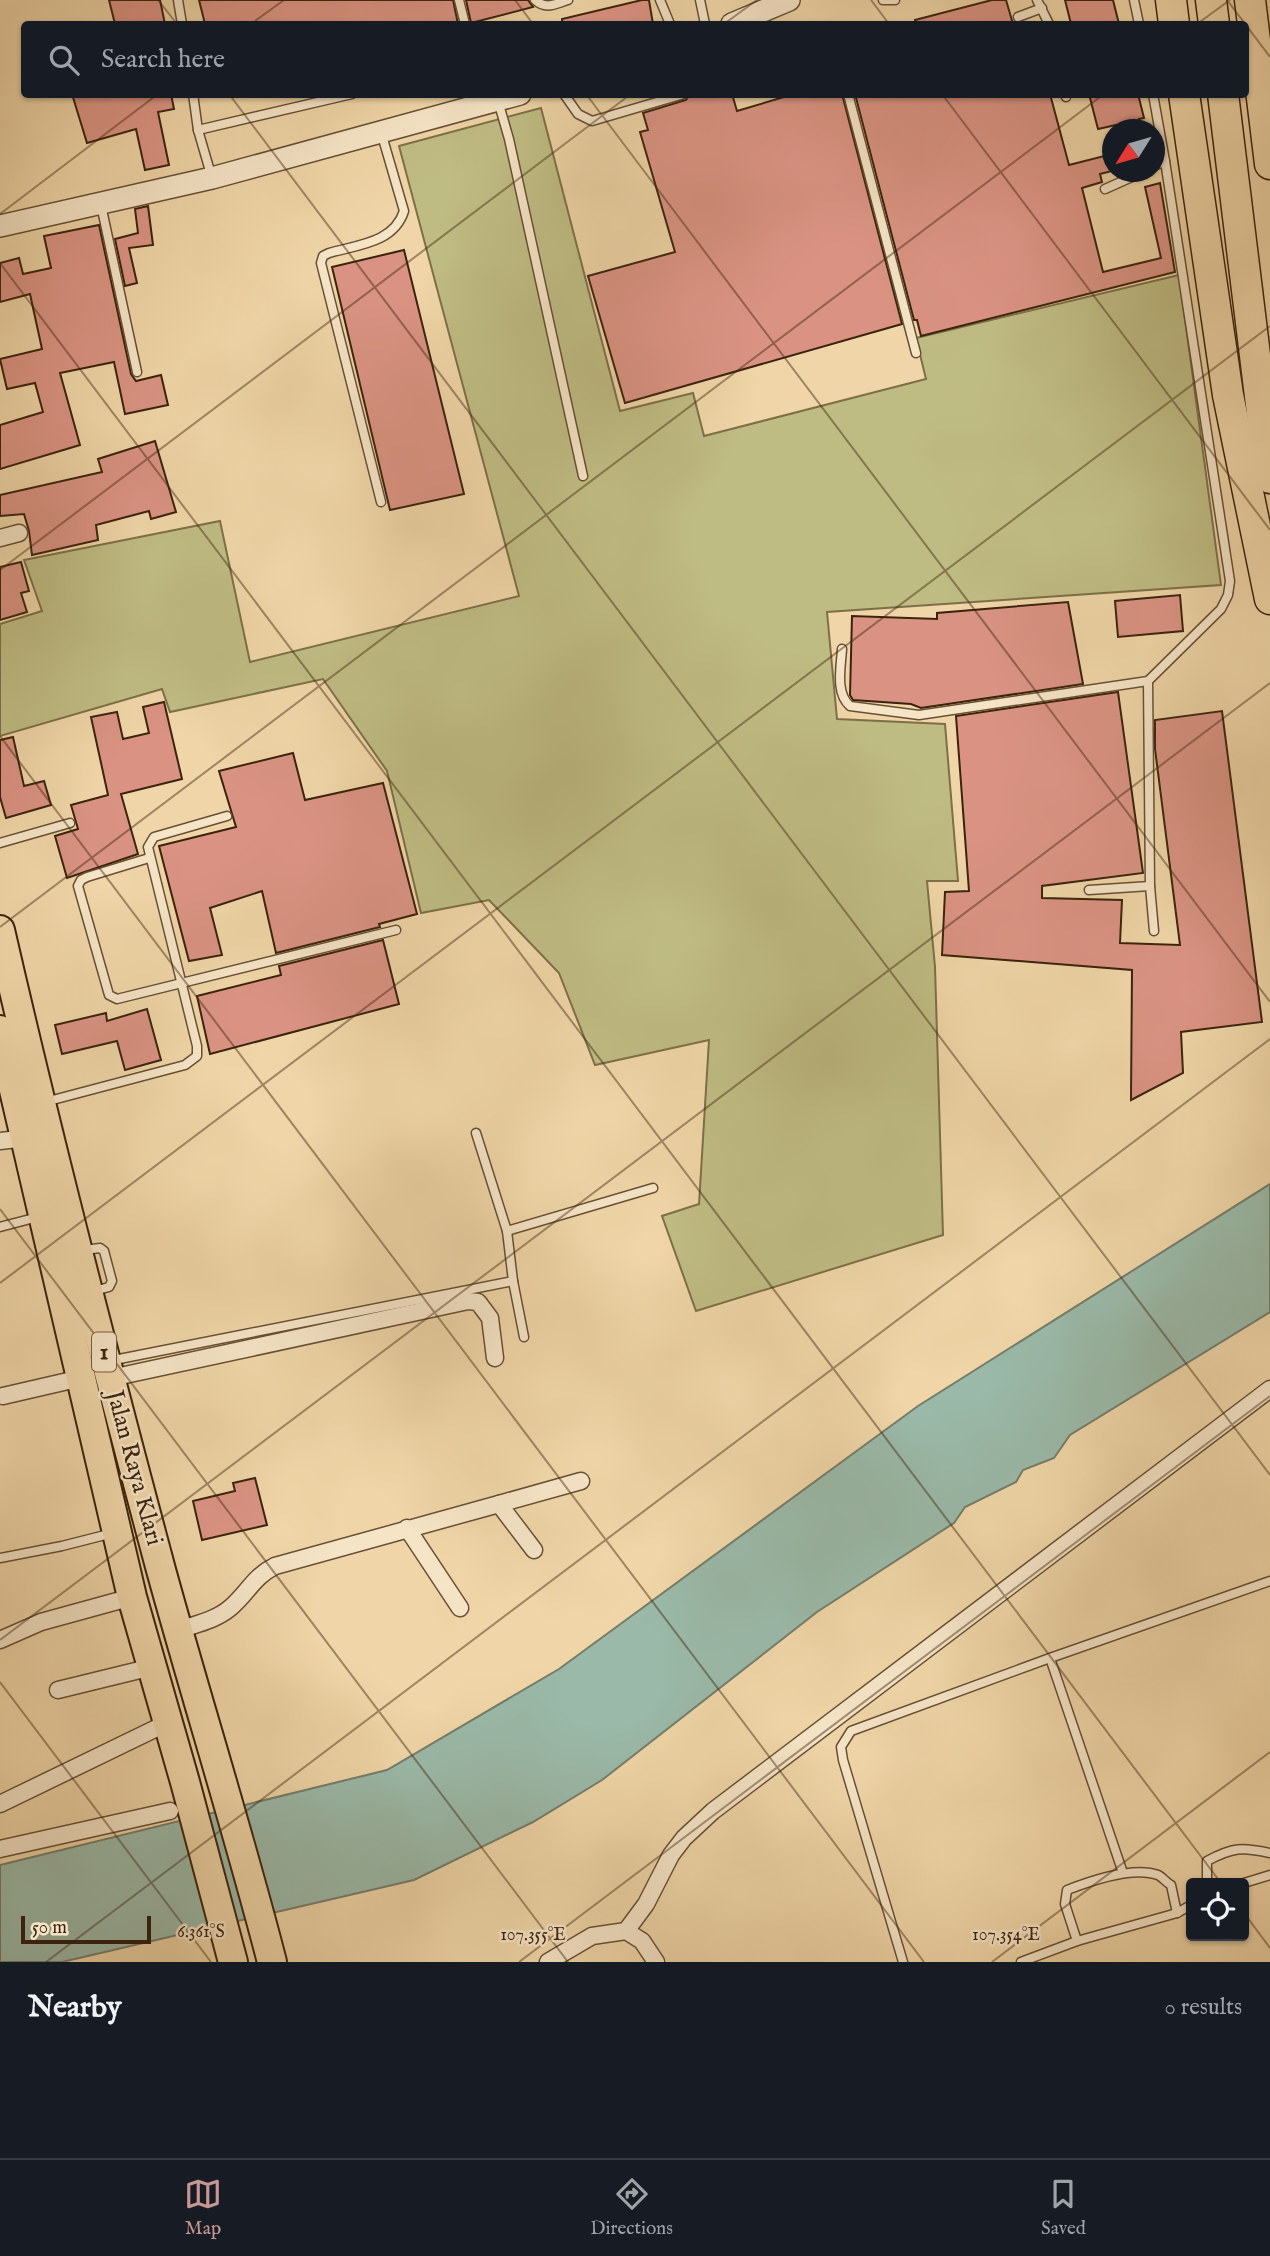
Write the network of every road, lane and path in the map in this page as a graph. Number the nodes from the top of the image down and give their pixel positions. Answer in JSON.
{"nodes":[{"id":1,"x":178,"y":0,"type":"edge"},
{"id":2,"x":459,"y":0,"type":"edge"},
{"id":3,"x":535,"y":0,"type":"edge"},
{"id":4,"x":568,"y":0,"type":"edge"},
{"id":5,"x":660,"y":0,"type":"edge"},
{"id":6,"x":700,"y":0,"type":"edge"},
{"id":7,"x":789,"y":0,"type":"edge"},
{"id":8,"x":883,"y":0,"type":"edge"},
{"id":9,"x":895,"y":0,"type":"edge"},
{"id":10,"x":1134,"y":0,"type":"edge"},
{"id":11,"x":1171,"y":0,"type":"edge"},
{"id":12,"x":1211,"y":0,"type":"edge"},
{"id":13,"x":1250,"y":0,"type":"edge"},
{"id":14,"x":1039,"y":4,"type":"edge"},
{"id":15,"x":1018,"y":17,"type":"dead end"},
{"id":16,"x":182,"y":21,"type":"edge"},
{"id":17,"x":464,"y":21,"type":"edge"},
{"id":18,"x":669,"y":21,"type":"edge"},
{"id":19,"x":704,"y":21,"type":"edge"},
{"id":20,"x":740,"y":21,"type":"edge"},
{"id":21,"x":1048,"y":21,"type":"edge"},
{"id":22,"x":1138,"y":21,"type":"edge"},
{"id":23,"x":1174,"y":21,"type":"edge"},
{"id":24,"x":1214,"y":21,"type":"edge"},
{"id":25,"x":194,"y":98,"type":"edge"},
{"id":26,"x":335,"y":98,"type":"edge"},
{"id":27,"x":507,"y":98,"type":"edge"},
{"id":28,"x":567,"y":98,"type":"edge"},
{"id":29,"x":670,"y":98,"type":"edge"},
{"id":30,"x":849,"y":98,"type":"edge"},
{"id":31,"x":1154,"y":98,"type":"edge"},
{"id":32,"x":1185,"y":98,"type":"edge"},
{"id":33,"x":1223,"y":98,"type":"edge"},
{"id":34,"x":498,"y":101,"type":"junction"},
{"id":35,"x":1157,"y":119,"type":"edge"},
{"id":36,"x":198,"y":130,"type":"junction"},
{"id":37,"x":381,"y":131,"type":"junction"},
{"id":38,"x":1165,"y":161,"type":"edge"},
{"id":39,"x":1270,"y":163,"type":"edge"},
{"id":40,"x":212,"y":178,"type":"junction"},
{"id":41,"x":1121,"y":182,"type":"edge"},
{"id":42,"x":1105,"y":189,"type":"dead end"},
{"id":43,"x":101,"y":205,"type":"junction"},
{"id":44,"x":0,"y":226,"type":"edge"},
{"id":45,"x":916,"y":353,"type":"dead end"},
{"id":46,"x":137,"y":372,"type":"dead end"},
{"id":47,"x":583,"y":476,"type":"dead end"},
{"id":48,"x":1270,"y":478,"type":"edge"},
{"id":49,"x":382,"y":502,"type":"dead end"},
{"id":50,"x":19,"y":533,"type":"dead end"},
{"id":51,"x":0,"y":538,"type":"edge"},
{"id":52,"x":1270,"y":599,"type":"edge"},
{"id":53,"x":842,"y":649,"type":"dead end"},
{"id":54,"x":1149,"y":681,"type":"junction"},
{"id":55,"x":227,"y":816,"type":"dead end"},
{"id":56,"x":70,"y":822,"type":"dead end"},
{"id":57,"x":0,"y":843,"type":"edge"},
{"id":58,"x":149,"y":858,"type":"junction"},
{"id":59,"x":1150,"y":886,"type":"junction"},
{"id":60,"x":1089,"y":890,"type":"dead end"},
{"id":61,"x":0,"y":930,"type":"edge"},
{"id":62,"x":397,"y":930,"type":"dead end"},
{"id":63,"x":1154,"y":931,"type":"dead end"},
{"id":64,"x":183,"y":983,"type":"junction"},
{"id":65,"x":0,"y":1030,"type":"edge"},
{"id":66,"x":6,"y":1080,"type":"edge"},
{"id":67,"x":40,"y":1104,"type":"junction"},
{"id":68,"x":475,"y":1133,"type":"dead end"},
{"id":69,"x":13,"y":1139,"type":"edge"},
{"id":70,"x":653,"y":1188,"type":"dead end"},
{"id":71,"x":42,"y":1216,"type":"junction"},
{"id":72,"x":0,"y":1227,"type":"edge"},
{"id":73,"x":506,"y":1231,"type":"junction"},
{"id":74,"x":513,"y":1281,"type":"junction"},
{"id":75,"x":524,"y":1337,"type":"dead end"},
{"id":76,"x":495,"y":1358,"type":"dead end"},
{"id":77,"x":108,"y":1370,"type":"junction"},
{"id":78,"x":81,"y":1378,"type":"junction"},
{"id":79,"x":1270,"y":1389,"type":"edge"},
{"id":80,"x":3,"y":1396,"type":"dead end"},
{"id":81,"x":581,"y":1480,"type":"dead end"},
{"id":82,"x":499,"y":1504,"type":"junction"},
{"id":83,"x":407,"y":1528,"type":"junction"},
{"id":84,"x":116,"y":1533,"type":"junction"},
{"id":85,"x":534,"y":1550,"type":"dead end"},
{"id":86,"x":0,"y":1558,"type":"edge"},
{"id":87,"x":1270,"y":1581,"type":"edge"},
{"id":88,"x":132,"y":1597,"type":"junction"},
{"id":89,"x":460,"y":1608,"type":"dead end"},
{"id":90,"x":179,"y":1630,"type":"junction"},
{"id":91,"x":0,"y":1640,"type":"edge"},
{"id":92,"x":1050,"y":1658,"type":"junction"},
{"id":93,"x":152,"y":1667,"type":"junction"},
{"id":94,"x":58,"y":1690,"type":"dead end"},
{"id":95,"x":167,"y":1723,"type":"junction"},
{"id":96,"x":0,"y":1804,"type":"edge"},
{"id":97,"x":170,"y":1811,"type":"dead end"},
{"id":98,"x":0,"y":1849,"type":"edge"},
{"id":99,"x":1270,"y":1853,"type":"edge"},
{"id":100,"x":1123,"y":1873,"type":"junction"},
{"id":101,"x":1270,"y":1875,"type":"edge"},
{"id":102,"x":1207,"y":1878,"type":"edge"},
{"id":103,"x":1249,"y":1882,"type":"edge"},
{"id":104,"x":1186,"y":1908,"type":"edge"},
{"id":105,"x":1177,"y":1913,"type":"junction"},
{"id":106,"x":626,"y":1931,"type":"junction"},
{"id":107,"x":1077,"y":1941,"type":"junction"},
{"id":108,"x":232,"y":1958,"type":"edge"},
{"id":109,"x":272,"y":1962,"type":"edge"},
{"id":110,"x":548,"y":1962,"type":"edge"},
{"id":111,"x":656,"y":1962,"type":"edge"},
{"id":112,"x":903,"y":1962,"type":"edge"},
{"id":113,"x":1021,"y":1962,"type":"edge"}],
"edges":[{"from":1,"to":16,"type":"lane"},
{"from":2,"to":17,"type":"lane"},
{"from":3,"to":4,"type":"lane"},
{"from":5,"to":18,"type":"lane"},
{"from":6,"to":19,"type":"lane"},
{"from":7,"to":20,"type":"street"},
{"from":8,"to":9,"type":"lane"},
{"from":10,"to":22,"type":"lane"},
{"from":11,"to":23,"type":"highway"},
{"from":12,"to":24,"type":"highway"},
{"from":13,"to":39,"type":"highway"},
{"from":14,"to":15,"type":"lane"},
{"from":14,"to":21,"type":"lane"},
{"from":25,"to":36,"type":"lane"},
{"from":26,"to":36,"type":"lane"},
{"from":27,"to":34,"type":"street"},
{"from":28,"to":29,"type":"lane"},
{"from":30,"to":45,"type":"lane"},
{"from":31,"to":35,"type":"lane"},
{"from":32,"to":52,"type":"highway"},
{"from":33,"to":48,"type":"highway"},
{"from":34,"to":37,"type":"street"},
{"from":34,"to":47,"type":"lane"},
{"from":36,"to":40,"type":"lane"},
{"from":37,"to":40,"type":"street"},
{"from":37,"to":49,"type":"lane"},
{"from":38,"to":54,"type":"lane"},
{"from":40,"to":43,"type":"street"},
{"from":41,"to":42,"type":"lane"},
{"from":43,"to":44,"type":"street"},
{"from":43,"to":46,"type":"lane"},
{"from":50,"to":51,"type":"street"},
{"from":53,"to":54,"type":"lane"},
{"from":54,"to":59,"type":"lane"},
{"from":55,"to":58,"type":"lane"},
{"from":56,"to":57,"type":"lane"},
{"from":58,"to":64,"type":"lane"},
{"from":58,"to":64,"type":"lane"},
{"from":59,"to":60,"type":"lane"},
{"from":59,"to":63,"type":"lane"},
{"from":61,"to":67,"type":"highway","name":"Jalan Raya Klari","number":"1"},
{"from":62,"to":64,"type":"lane"},
{"from":64,"to":67,"type":"lane"},
{"from":65,"to":66,"type":"highway","name":"Jalan Raya Klari","number":"1"},
{"from":66,"to":69,"type":"highway","name":"Jalan Raya Klari","number":"1"},
{"from":67,"to":77,"type":"highway","name":"Jalan Raya Klari","number":"1"},
{"from":68,"to":73,"type":"lane"},
{"from":69,"to":71,"type":"highway","name":"Jalan Raya Klari","number":"1"},
{"from":70,"to":73,"type":"lane"},
{"from":71,"to":72,"type":"lane"},
{"from":71,"to":78,"type":"highway","name":"Jalan Raya Klari","number":"1"},
{"from":73,"to":74,"type":"lane"},
{"from":74,"to":75,"type":"lane"},
{"from":74,"to":77,"type":"lane"},
{"from":76,"to":77,"type":"street"},
{"from":77,"to":90,"type":"highway","name":"Jalan Raya Klari","number":"1"},
{"from":78,"to":80,"type":"street"},
{"from":78,"to":84,"type":"highway","name":"Jalan Raya Klari","number":"1"},
{"from":79,"to":106,"type":"street"},
{"from":81,"to":82,"type":"street"},
{"from":82,"to":83,"type":"street"},
{"from":82,"to":85,"type":"street"},
{"from":83,"to":89,"type":"street"},
{"from":83,"to":90,"type":"street"},
{"from":84,"to":86,"type":"lane"},
{"from":84,"to":88,"type":"highway","name":"Jalan Raya Klari","number":"1"},
{"from":87,"to":92,"type":"lane"},
{"from":88,"to":91,"type":"street"},
{"from":88,"to":93,"type":"highway","name":"Jalan Raya Klari","number":"1"},
{"from":90,"to":109,"type":"highway","name":"Jalan Raya Klari","number":"1"},
{"from":92,"to":100,"type":"lane"},
{"from":92,"to":112,"type":"lane"},
{"from":93,"to":94,"type":"street"},
{"from":93,"to":95,"type":"highway","name":"Jalan Raya Klari","number":"1"},
{"from":95,"to":96,"type":"street"},
{"from":95,"to":108,"type":"highway","name":"Jalan Raya Klari","number":"1"},
{"from":97,"to":98,"type":"street"},
{"from":99,"to":102,"type":"lane"},
{"from":100,"to":105,"type":"lane"},
{"from":100,"to":107,"type":"lane"},
{"from":101,"to":103,"type":"lane"},
{"from":104,"to":105,"type":"lane"},
{"from":105,"to":107,"type":"lane"},
{"from":106,"to":110,"type":"street"},
{"from":106,"to":111,"type":"street"},
{"from":107,"to":113,"type":"lane"}]}
